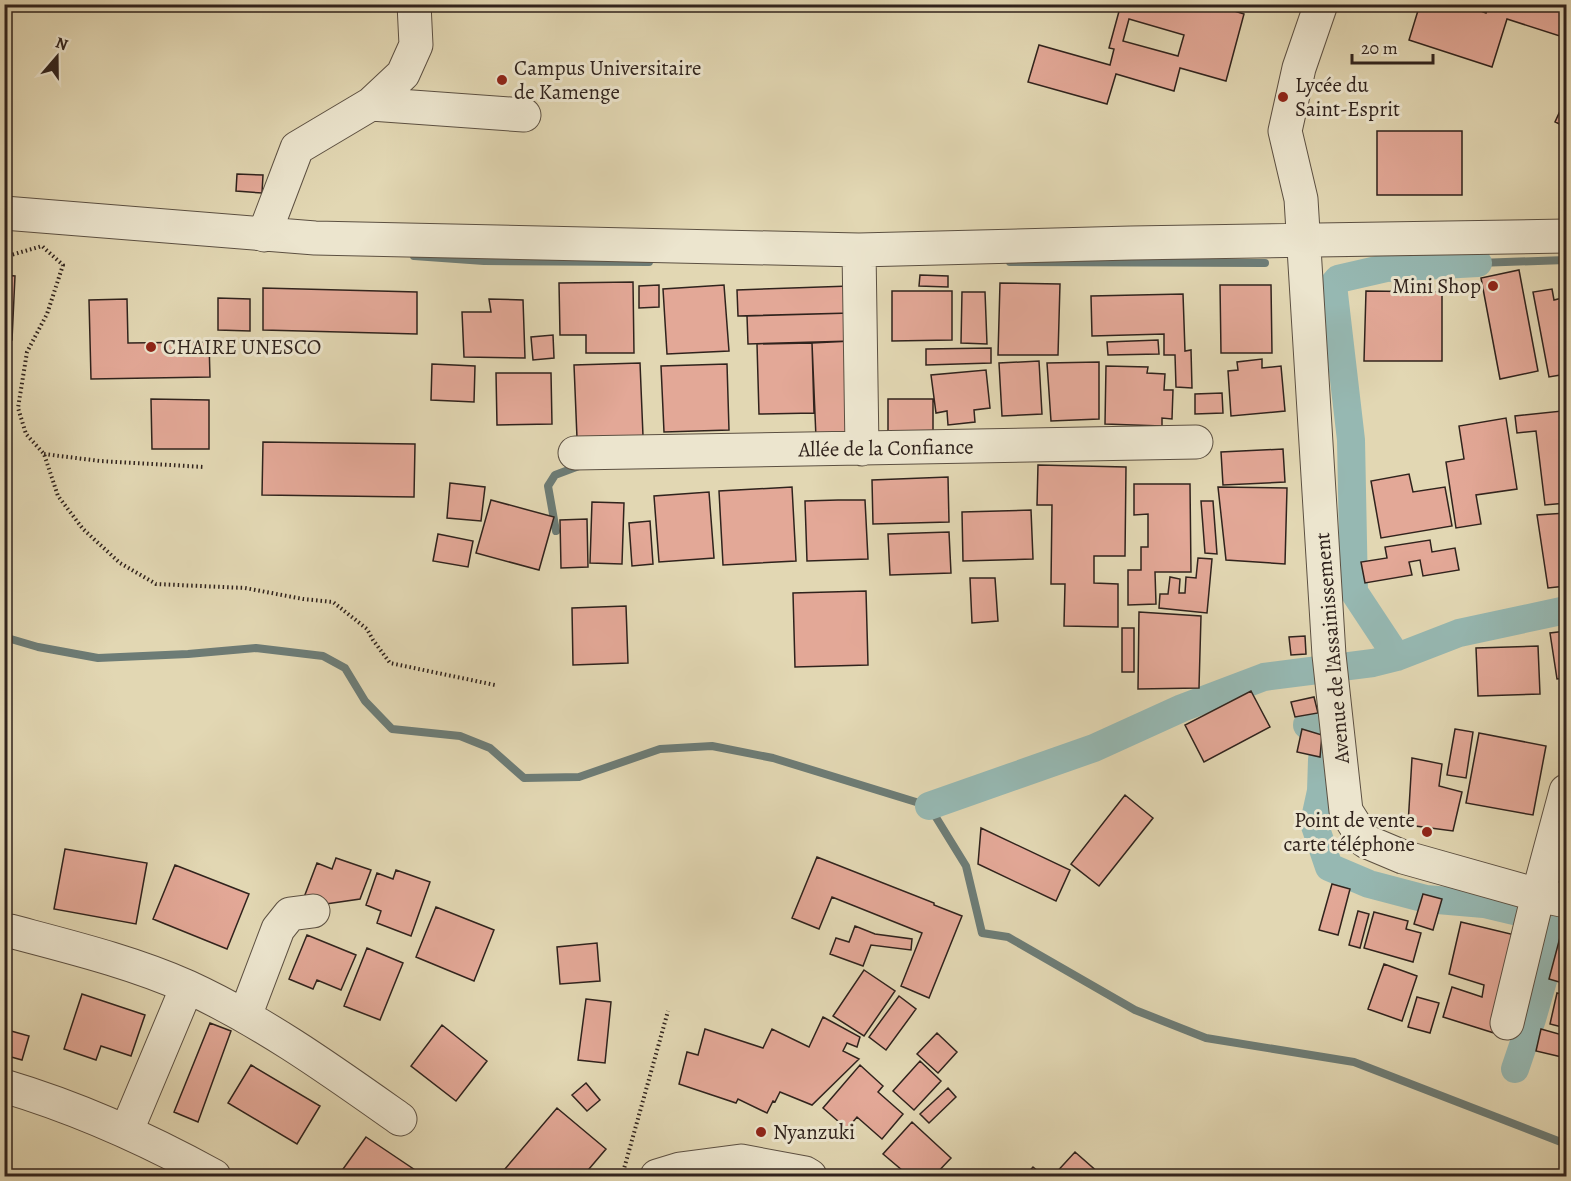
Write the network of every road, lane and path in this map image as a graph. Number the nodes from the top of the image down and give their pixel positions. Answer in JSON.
{"nodes":[{"id":1,"x":414,"y":4,"type":"edge"},
{"id":2,"x":1321,"y":4,"type":"edge"},
{"id":3,"x":371,"y":104,"type":"junction"},
{"id":4,"x":524,"y":115,"type":"dead end"},
{"id":5,"x":4,"y":213,"type":"edge"},
{"id":6,"x":264,"y":235,"type":"junction"},
{"id":7,"x":1566,"y":236,"type":"edge"},
{"id":8,"x":1303,"y":240,"type":"junction"},
{"id":9,"x":860,"y":250,"type":"junction"},
{"id":10,"x":4,"y":257,"type":"edge"},
{"id":11,"x":1196,"y":442,"type":"dead end"},
{"id":12,"x":862,"y":449,"type":"junction"},
{"id":13,"x":575,"y":453,"type":"dead end"},
{"id":14,"x":44,"y":454,"type":"junction"},
{"id":15,"x":204,"y":467,"type":"dead end"},
{"id":16,"x":495,"y":685,"type":"dead end"},
{"id":17,"x":1566,"y":791,"type":"edge"},
{"id":18,"x":1552,"y":898,"type":"edge"},
{"id":19,"x":313,"y":911,"type":"dead end"},
{"id":20,"x":10,"y":931,"type":"dead end"},
{"id":21,"x":187,"y":987,"type":"junction"},
{"id":22,"x":668,"y":1011,"type":"dead end"},
{"id":23,"x":245,"y":1016,"type":"junction"},
{"id":24,"x":1507,"y":1023,"type":"dead end"},
{"id":25,"x":4,"y":1086,"type":"edge"},
{"id":26,"x":400,"y":1119,"type":"dead end"},
{"id":27,"x":127,"y":1130,"type":"junction"},
{"id":28,"x":214,"y":1176,"type":"edge"},
{"id":29,"x":622,"y":1176,"type":"edge"},
{"id":30,"x":657,"y":1176,"type":"edge"},
{"id":31,"x":810,"y":1176,"type":"edge"}],
"edges":[{"from":1,"to":3,"type":"street"},
{"from":2,"to":8,"type":"street","name":"Avenue de l'Assainissement"},
{"from":3,"to":4,"type":"street"},
{"from":3,"to":6,"type":"street"},
{"from":5,"to":6,"type":"street"},
{"from":6,"to":9,"type":"street"},
{"from":7,"to":8,"type":"street"},
{"from":8,"to":9,"type":"street"},
{"from":8,"to":18,"type":"street","name":"Avenue de l'Assainissement"},
{"from":9,"to":12,"type":"street"},
{"from":10,"to":14,"type":"path"},
{"from":11,"to":12,"type":"street","name":"Allée de la Confiance"},
{"from":12,"to":13,"type":"street","name":"Allée de la Confiance"},
{"from":14,"to":15,"type":"path"},
{"from":14,"to":16,"type":"path"},
{"from":17,"to":18,"type":"street"},
{"from":18,"to":24,"type":"street"},
{"from":19,"to":23,"type":"street"},
{"from":20,"to":21,"type":"street"},
{"from":21,"to":23,"type":"street"},
{"from":21,"to":27,"type":"street"},
{"from":22,"to":29,"type":"path"},
{"from":23,"to":26,"type":"street"},
{"from":25,"to":27,"type":"street"},
{"from":27,"to":28,"type":"street"},
{"from":30,"to":31,"type":"street"}]}
